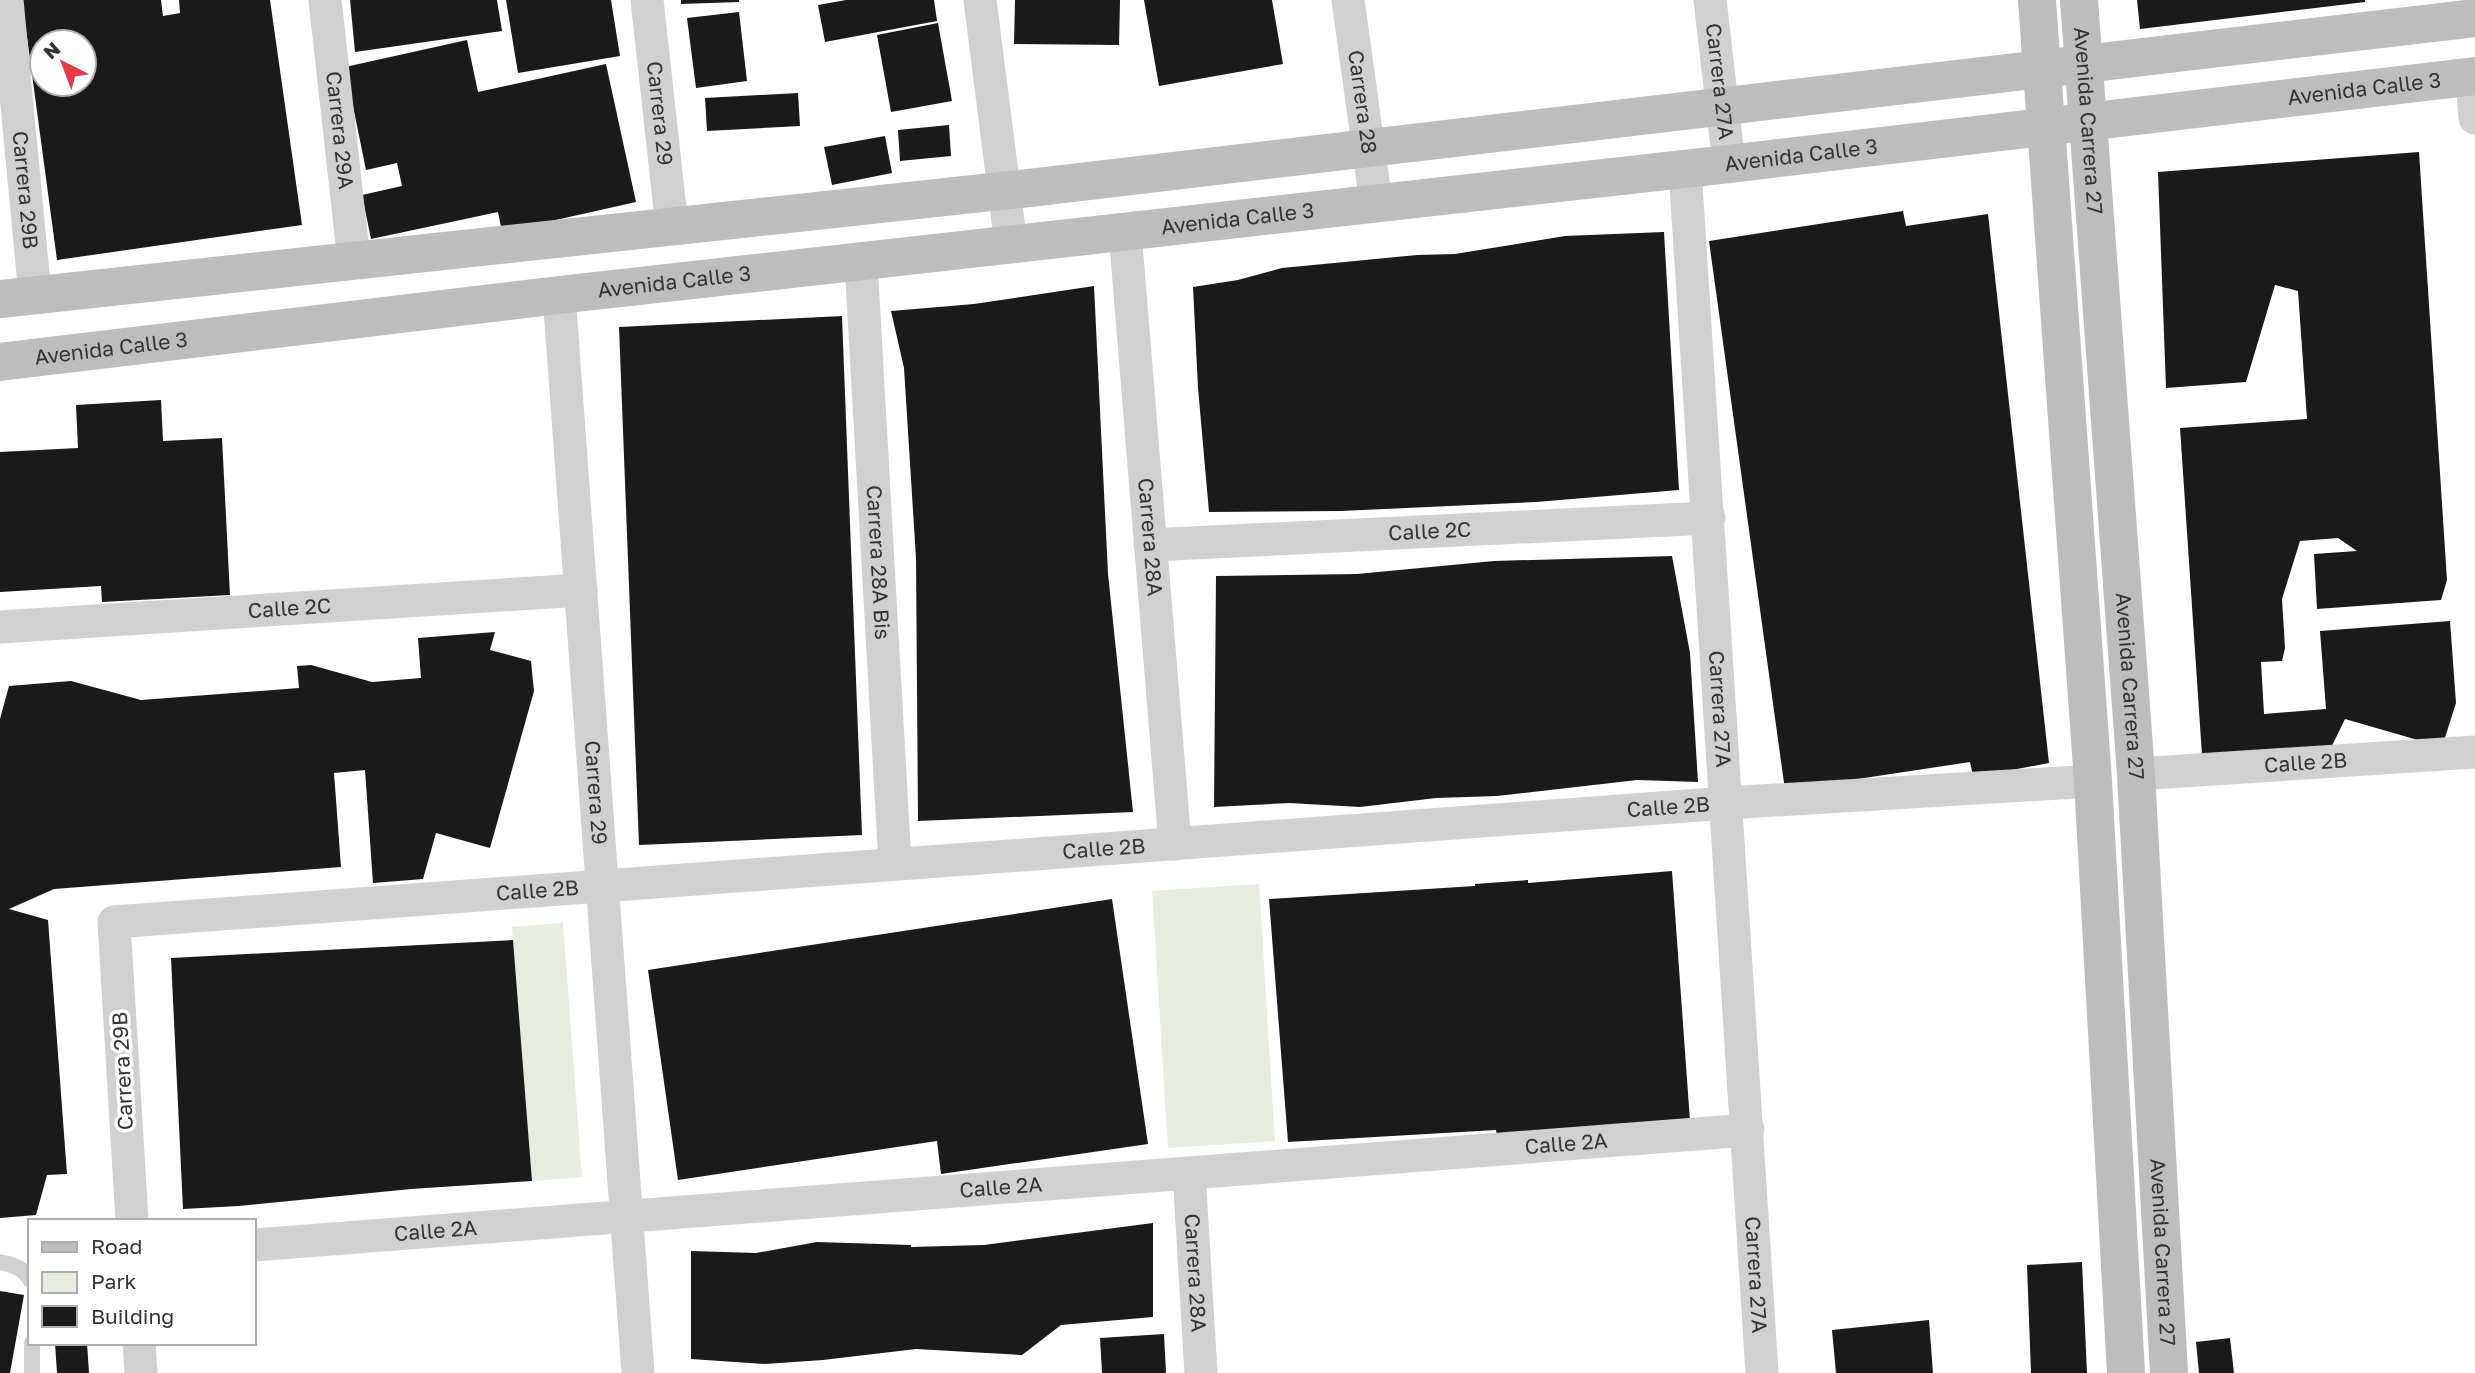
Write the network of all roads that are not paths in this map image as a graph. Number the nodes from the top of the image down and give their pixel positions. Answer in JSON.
{"nodes":[{"id":1,"x":7,"y":0,"type":"edge"},
{"id":2,"x":325,"y":0,"type":"edge"},
{"id":3,"x":647,"y":0,"type":"edge"},
{"id":4,"x":980,"y":0,"type":"edge"},
{"id":5,"x":1348,"y":0,"type":"edge"},
{"id":6,"x":1710,"y":0,"type":"edge"},
{"id":7,"x":2038,"y":0,"type":"edge"},
{"id":8,"x":2079,"y":0,"type":"edge"},
{"id":9,"x":2475,"y":18,"type":"edge"},
{"id":10,"x":2084,"y":63,"type":"junction"},
{"id":11,"x":2042,"y":69,"type":"junction"},
{"id":12,"x":2474,"y":76,"type":"edge"},
{"id":13,"x":1723,"y":106,"type":"junction"},
{"id":14,"x":2475,"y":118,"type":"edge"},
{"id":15,"x":2088,"y":122,"type":"junction"},
{"id":16,"x":2046,"y":127,"type":"junction"},
{"id":17,"x":1368,"y":148,"type":"junction"},
{"id":18,"x":1729,"y":164,"type":"junction"},
{"id":19,"x":1685,"y":169,"type":"junction"},
{"id":20,"x":1004,"y":191,"type":"junction"},
{"id":21,"x":1376,"y":204,"type":"junction"},
{"id":22,"x":672,"y":227,"type":"junction"},
{"id":23,"x":1125,"y":232,"type":"junction"},
{"id":24,"x":1011,"y":245,"type":"junction"},
{"id":25,"x":354,"y":261,"type":"junction"},
{"id":26,"x":861,"y":262,"type":"junction"},
{"id":27,"x":559,"y":295,"type":"junction"},
{"id":28,"x":17,"y":297,"type":"edge"},
{"id":29,"x":0,"y":362,"type":"edge"},
{"id":30,"x":1709,"y":518,"type":"junction"},
{"id":31,"x":1150,"y":545,"type":"junction"},
{"id":32,"x":581,"y":590,"type":"junction"},
{"id":33,"x":0,"y":627,"type":"edge"},
{"id":34,"x":2475,"y":752,"type":"edge"},
{"id":35,"x":2137,"y":774,"type":"junction"},
{"id":36,"x":2093,"y":782,"type":"junction"},
{"id":37,"x":1727,"y":803,"type":"junction"},
{"id":38,"x":1175,"y":844,"type":"junction"},
{"id":39,"x":895,"y":864,"type":"junction"},
{"id":40,"x":603,"y":886,"type":"junction"},
{"id":41,"x":114,"y":922,"type":"joint"},
{"id":42,"x":1748,"y":1130,"type":"junction"},
{"id":43,"x":1189,"y":1173,"type":"junction"},
{"id":44,"x":627,"y":1217,"type":"junction"},
{"id":45,"x":132,"y":1219,"type":"edge"},
{"id":46,"x":256,"y":1245,"type":"edge"},
{"id":47,"x":0,"y":1262,"type":"edge"},
{"id":48,"x":28,"y":1275,"type":"edge"},
{"id":49,"x":32,"y":1345,"type":"edge"},
{"id":50,"x":139,"y":1345,"type":"edge"},
{"id":51,"x":32,"y":1373,"type":"edge"},
{"id":52,"x":141,"y":1373,"type":"edge"},
{"id":53,"x":638,"y":1373,"type":"edge"},
{"id":54,"x":1201,"y":1373,"type":"edge"},
{"id":55,"x":1762,"y":1373,"type":"edge"},
{"id":56,"x":2126,"y":1373,"type":"edge"},
{"id":57,"x":2169,"y":1373,"type":"edge"}],
"edges":[{"from":1,"to":28,"type":"street","name":"Carrera 29B"},
{"from":2,"to":25,"type":"street","name":"Carrera 29A"},
{"from":3,"to":22,"type":"street","name":"Carrera 29"},
{"from":4,"to":20,"type":"street"},
{"from":5,"to":17,"type":"street","name":"Carrera 28"},
{"from":6,"to":13,"type":"street","name":"Carrera 27A"},
{"from":7,"to":11,"type":"street","name":"Avenida Carrera 27"},
{"from":8,"to":10,"type":"street","name":"Avenida Carrera 27"},
{"from":9,"to":10,"type":"street"},
{"from":10,"to":11,"type":"street"},
{"from":10,"to":15,"type":"street","name":"Avenida Carrera 27"},
{"from":11,"to":13,"type":"street"},
{"from":11,"to":16,"type":"street","name":"Avenida Carrera 27"},
{"from":12,"to":14,"type":"street"},
{"from":12,"to":15,"type":"street","name":"Avenida Calle 3"},
{"from":13,"to":17,"type":"street"},
{"from":13,"to":18,"type":"street","name":"Carrera 27A"},
{"from":15,"to":16,"type":"street","name":"Avenida Calle 3"},
{"from":15,"to":35,"type":"street","name":"Avenida Carrera 27"},
{"from":16,"to":18,"type":"street","name":"Avenida Calle 3"},
{"from":16,"to":36,"type":"street","name":"Avenida Carrera 27"},
{"from":17,"to":20,"type":"street"},
{"from":17,"to":21,"type":"street","name":"Carrera 28"},
{"from":18,"to":19,"type":"street","name":"Avenida Calle 3"},
{"from":19,"to":21,"type":"street","name":"Avenida Calle 3"},
{"from":19,"to":30,"type":"street","name":"Carrera 27A"},
{"from":20,"to":22,"type":"street"},
{"from":20,"to":24,"type":"street"},
{"from":21,"to":23,"type":"street","name":"Avenida Calle 3"},
{"from":22,"to":25,"type":"street"},
{"from":23,"to":24,"type":"street","name":"Avenida Calle 3"},
{"from":23,"to":31,"type":"street","name":"Carrera 28A"},
{"from":24,"to":26,"type":"street","name":"Avenida Calle 3"},
{"from":25,"to":28,"type":"street"},
{"from":26,"to":27,"type":"street","name":"Avenida Calle 3"},
{"from":26,"to":39,"type":"street","name":"Carrera 28A Bis"},
{"from":27,"to":29,"type":"street","name":"Avenida Calle 3"},
{"from":27,"to":32,"type":"street","name":"Carrera 29"},
{"from":30,"to":31,"type":"street","name":"Calle 2C"},
{"from":30,"to":37,"type":"street","name":"Carrera 27A"},
{"from":31,"to":38,"type":"street","name":"Carrera 28A"},
{"from":32,"to":33,"type":"street","name":"Calle 2C"},
{"from":32,"to":40,"type":"street","name":"Carrera 29"},
{"from":34,"to":35,"type":"street","name":"Calle 2B"},
{"from":35,"to":57,"type":"street","name":"Avenida Carrera 27"},
{"from":36,"to":37,"type":"street","name":"Calle 2B"},
{"from":36,"to":56,"type":"street","name":"Avenida Carrera 27"},
{"from":37,"to":38,"type":"street","name":"Calle 2B"},
{"from":37,"to":42,"type":"street","name":"Carrera 27A"},
{"from":38,"to":39,"type":"street","name":"Calle 2B"},
{"from":39,"to":40,"type":"street","name":"Calle 2B"},
{"from":40,"to":41,"type":"street","name":"Calle 2B"},
{"from":40,"to":44,"type":"street","name":"Carrera 29"},
{"from":41,"to":45,"type":"street","name":"Carrera 29B"},
{"from":42,"to":43,"type":"street","name":"Calle 2A"},
{"from":42,"to":55,"type":"street","name":"Carrera 27A"},
{"from":43,"to":44,"type":"street","name":"Calle 2A"},
{"from":43,"to":54,"type":"street","name":"Carrera 28A"},
{"from":44,"to":46,"type":"street","name":"Calle 2A"},
{"from":44,"to":53,"type":"street","name":"Carrera 29"},
{"from":47,"to":48,"type":"lane"},
{"from":49,"to":51,"type":"lane"},
{"from":50,"to":52,"type":"street"}]}
